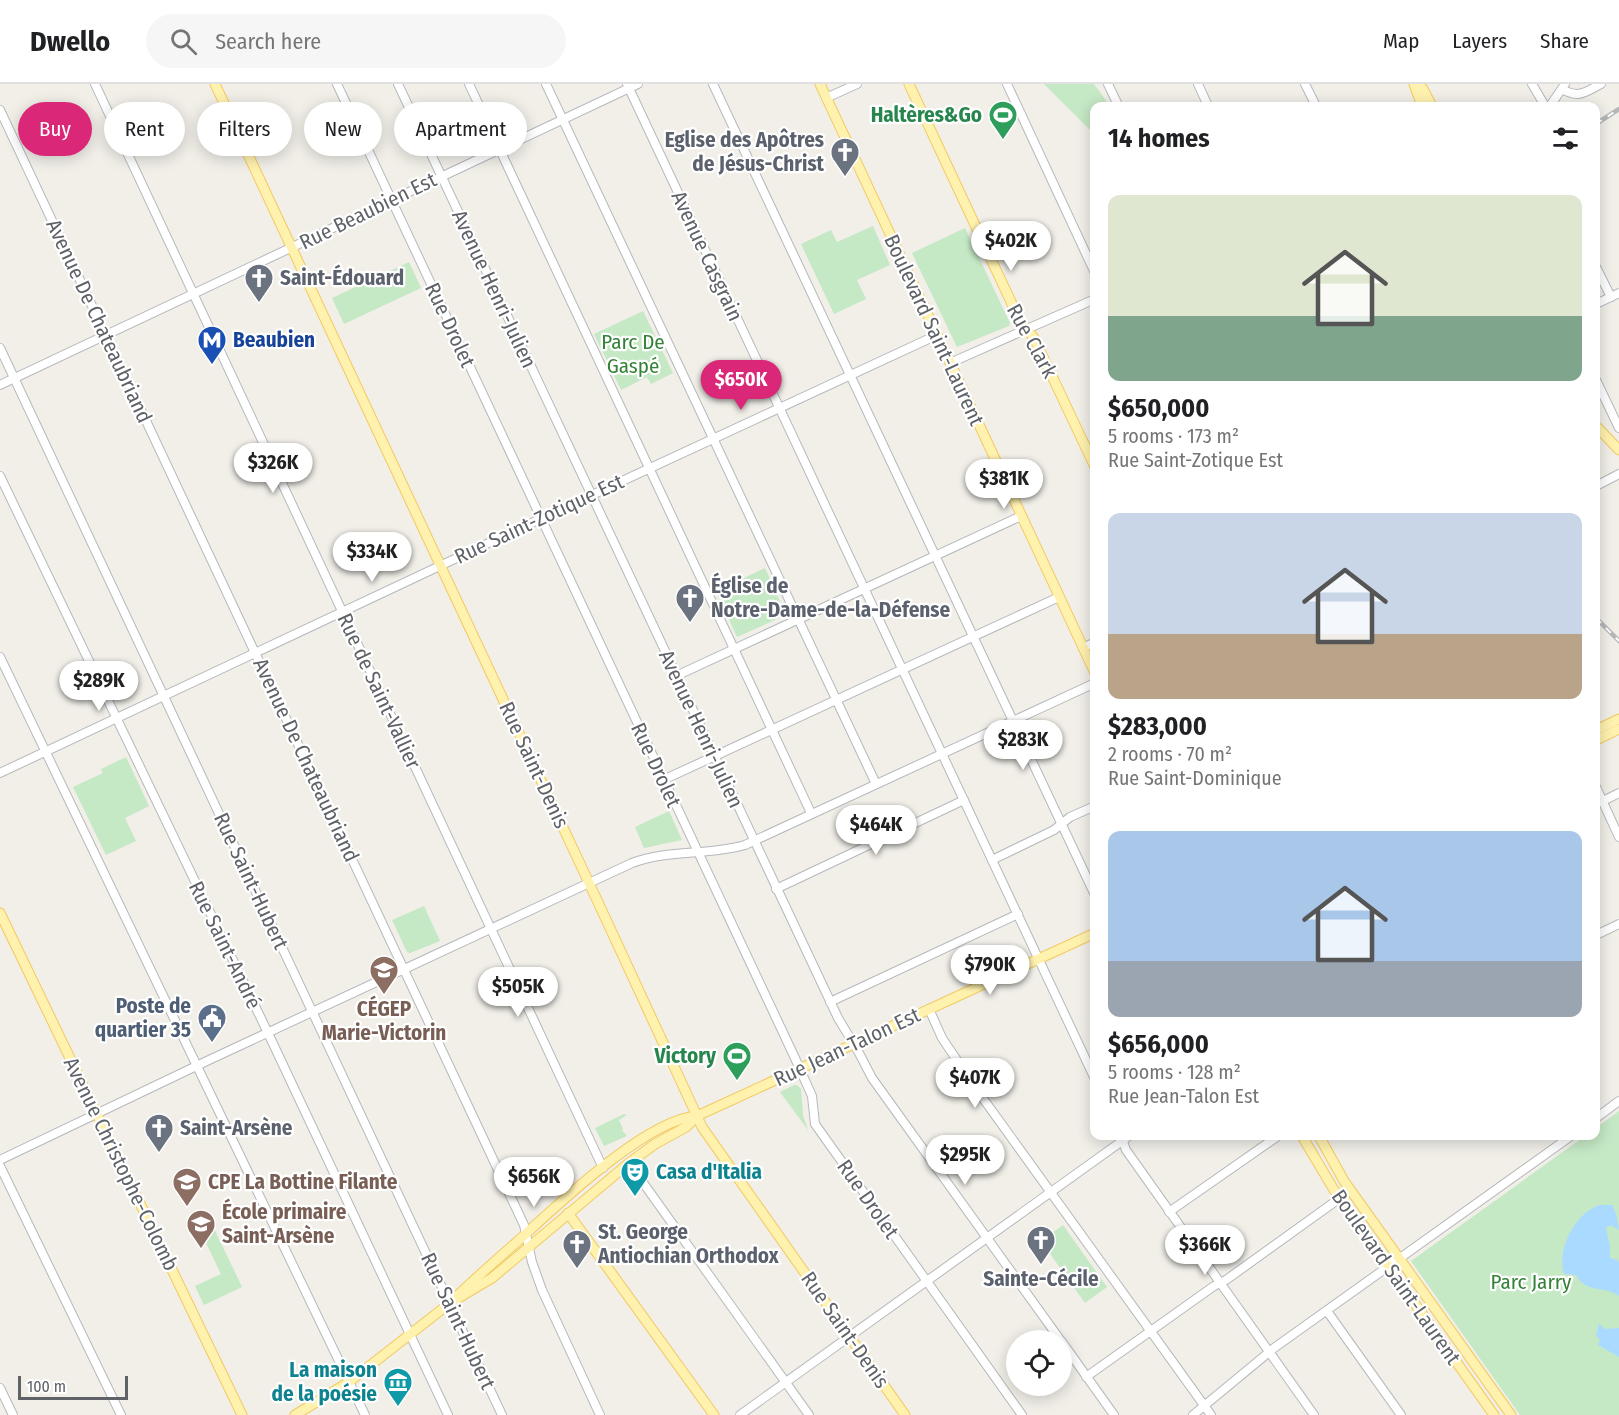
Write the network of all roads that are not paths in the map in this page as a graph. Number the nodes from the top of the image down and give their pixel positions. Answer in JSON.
{"nodes":[{"id":1,"x":95,"y":84,"type":"edge"},
{"id":2,"x":215,"y":84,"type":"edge"},
{"id":3,"x":337,"y":84,"type":"edge"},
{"id":4,"x":398,"y":84,"type":"edge"},
{"id":5,"x":469,"y":84,"type":"edge"},
{"id":6,"x":546,"y":84,"type":"edge"},
{"id":7,"x":638,"y":84,"type":"edge"},
{"id":8,"x":713,"y":84,"type":"edge"},
{"id":9,"x":820,"y":84,"type":"edge"},
{"id":10,"x":857,"y":84,"type":"edge"},
{"id":11,"x":909,"y":84,"type":"edge"},
{"id":12,"x":1007,"y":84,"type":"edge"},
{"id":13,"x":1108,"y":84,"type":"edge"},
{"id":14,"x":1198,"y":84,"type":"edge"},
{"id":15,"x":1305,"y":84,"type":"edge"},
{"id":16,"x":1416,"y":84,"type":"edge"},
{"id":17,"x":1532,"y":84,"type":"edge"},
{"id":18,"x":1601,"y":84,"type":"edge"},
{"id":19,"x":628,"y":86,"type":"edge"},
{"id":20,"x":1563,"y":86,"type":"edge"},
{"id":21,"x":826,"y":98,"type":"junction"},
{"id":22,"x":477,"y":102,"type":"edge"},
{"id":23,"x":1117,"y":102,"type":"edge"},
{"id":24,"x":1206,"y":102,"type":"edge"},
{"id":25,"x":1314,"y":102,"type":"edge"},
{"id":26,"x":1421,"y":102,"type":"edge"},
{"id":27,"x":1429,"y":102,"type":"edge"},
{"id":28,"x":1543,"y":102,"type":"edge"},
{"id":29,"x":1553,"y":102,"type":"edge"},
{"id":30,"x":0,"y":110,"type":"edge"},
{"id":31,"x":562,"y":119,"type":"junction"},
{"id":32,"x":527,"y":135,"type":"edge"},
{"id":33,"x":482,"y":156,"type":"edge"},
{"id":34,"x":503,"y":156,"type":"edge"},
{"id":35,"x":441,"y":176,"type":"junction"},
{"id":36,"x":391,"y":200,"type":"junction"},
{"id":37,"x":291,"y":248,"type":"junction"},
{"id":38,"x":1090,"y":262,"type":"edge"},
{"id":39,"x":1600,"y":275,"type":"edge"},
{"id":40,"x":1619,"y":293,"type":"edge"},
{"id":41,"x":193,"y":294,"type":"junction"},
{"id":42,"x":1611,"y":297,"type":"junction"},
{"id":43,"x":1090,"y":301,"type":"edge"},
{"id":44,"x":1600,"y":302,"type":"edge"},
{"id":45,"x":1027,"y":329,"type":"junction"},
{"id":46,"x":937,"y":335,"type":"junction"},
{"id":47,"x":106,"y":336,"type":"junction"},
{"id":48,"x":0,"y":348,"type":"edge"},
{"id":49,"x":950,"y":363,"type":"junction"},
{"id":50,"x":851,"y":374,"type":"junction"},
{"id":51,"x":15,"y":378,"type":"junction"},
{"id":52,"x":0,"y":385,"type":"edge"},
{"id":53,"x":1600,"y":388,"type":"edge"},
{"id":54,"x":779,"y":407,"type":"junction"},
{"id":55,"x":1619,"y":428,"type":"edge"},
{"id":56,"x":1600,"y":430,"type":"edge"},
{"id":57,"x":713,"y":438,"type":"junction"},
{"id":58,"x":1619,"y":450,"type":"edge"},
{"id":59,"x":1090,"y":456,"type":"edge"},
{"id":60,"x":649,"y":468,"type":"junction"},
{"id":61,"x":1619,"y":474,"type":"edge"},
{"id":62,"x":0,"y":476,"type":"edge"},
{"id":63,"x":1600,"y":484,"type":"edge"},
{"id":64,"x":591,"y":496,"type":"junction"},
{"id":65,"x":1021,"y":516,"type":"junction"},
{"id":66,"x":541,"y":519,"type":"junction"},
{"id":67,"x":936,"y":556,"type":"junction"},
{"id":68,"x":441,"y":566,"type":"junction"},
{"id":69,"x":865,"y":589,"type":"junction"},
{"id":70,"x":1059,"y":597,"type":"junction"},
{"id":71,"x":342,"y":611,"type":"junction"},
{"id":72,"x":798,"y":620,"type":"junction"},
{"id":73,"x":974,"y":637,"type":"junction"},
{"id":74,"x":1090,"y":644,"type":"edge"},
{"id":75,"x":1083,"y":648,"type":"junction"},
{"id":76,"x":734,"y":649,"type":"junction"},
{"id":77,"x":255,"y":653,"type":"junction"},
{"id":78,"x":0,"y":657,"type":"edge"},
{"id":79,"x":1090,"y":663,"type":"edge"},
{"id":80,"x":903,"y":669,"type":"junction"},
{"id":81,"x":676,"y":676,"type":"junction"},
{"id":82,"x":1090,"y":685,"type":"edge"},
{"id":83,"x":164,"y":696,"type":"junction"},
{"id":84,"x":836,"y":700,"type":"junction"},
{"id":85,"x":1619,"y":718,"type":"edge"},
{"id":86,"x":116,"y":719,"type":"junction"},
{"id":87,"x":1013,"y":721,"type":"junction"},
{"id":88,"x":1600,"y":728,"type":"edge"},
{"id":89,"x":1619,"y":729,"type":"edge"},
{"id":90,"x":772,"y":730,"type":"junction"},
{"id":91,"x":1600,"y":738,"type":"edge"},
{"id":92,"x":45,"y":752,"type":"junction"},
{"id":93,"x":942,"y":753,"type":"junction"},
{"id":94,"x":714,"y":756,"type":"junction"},
{"id":95,"x":0,"y":773,"type":"edge"},
{"id":96,"x":663,"y":780,"type":"junction"},
{"id":97,"x":876,"y":784,"type":"junction"},
{"id":98,"x":1619,"y":793,"type":"edge"},
{"id":99,"x":1600,"y":795,"type":"edge"},
{"id":100,"x":964,"y":801,"type":"junction"},
{"id":101,"x":1603,"y":801,"type":"junction"},
{"id":102,"x":1090,"y":808,"type":"edge"},
{"id":103,"x":811,"y":813,"type":"junction"},
{"id":104,"x":1062,"y":824,"type":"junction"},
{"id":105,"x":1619,"y":837,"type":"edge"},
{"id":106,"x":753,"y":841,"type":"junction"},
{"id":107,"x":697,"y":852,"type":"junction"},
{"id":108,"x":992,"y":860,"type":"junction"},
{"id":109,"x":589,"y":883,"type":"junction"},
{"id":110,"x":1090,"y":884,"type":"edge"},
{"id":111,"x":776,"y":889,"type":"junction"},
{"id":112,"x":0,"y":913,"type":"edge"},
{"id":113,"x":1018,"y":914,"type":"junction"},
{"id":114,"x":1619,"y":924,"type":"edge"},
{"id":115,"x":491,"y":929,"type":"junction"},
{"id":116,"x":1600,"y":933,"type":"edge"},
{"id":117,"x":1090,"y":935,"type":"edge"},
{"id":118,"x":1039,"y":958,"type":"junction"},
{"id":119,"x":405,"y":970,"type":"junction"},
{"id":120,"x":830,"y":1002,"type":"junction"},
{"id":121,"x":929,"y":1009,"type":"junction"},
{"id":122,"x":314,"y":1013,"type":"junction"},
{"id":123,"x":267,"y":1033,"type":"junction"},
{"id":124,"x":853,"y":1044,"type":"junction"},
{"id":125,"x":196,"y":1066,"type":"junction"},
{"id":126,"x":1090,"y":1068,"type":"edge"},
{"id":127,"x":799,"y":1069,"type":"junction"},
{"id":128,"x":1619,"y":1101,"type":"edge"},
{"id":129,"x":97,"y":1114,"type":"junction"},
{"id":130,"x":1600,"y":1115,"type":"edge"},
{"id":131,"x":697,"y":1116,"type":"junction"},
{"id":132,"x":1120,"y":1140,"type":"edge"},
{"id":133,"x":1124,"y":1140,"type":"edge"},
{"id":134,"x":1272,"y":1140,"type":"edge"},
{"id":135,"x":1304,"y":1140,"type":"edge"},
{"id":136,"x":1321,"y":1140,"type":"edge"},
{"id":137,"x":1565,"y":1140,"type":"edge"},
{"id":138,"x":0,"y":1161,"type":"edge"},
{"id":139,"x":629,"y":1163,"type":"junction"},
{"id":140,"x":0,"y":1166,"type":"edge"},
{"id":141,"x":603,"y":1168,"type":"junction"},
{"id":142,"x":1051,"y":1191,"type":"junction"},
{"id":143,"x":1340,"y":1198,"type":"junction"},
{"id":144,"x":1169,"y":1212,"type":"junction"},
{"id":145,"x":568,"y":1213,"type":"junction"},
{"id":146,"x":526,"y":1233,"type":"junction"},
{"id":147,"x":986,"y":1237,"type":"junction"},
{"id":148,"x":529,"y":1247,"type":"junction"},
{"id":149,"x":1399,"y":1258,"type":"junction"},
{"id":150,"x":1389,"y":1267,"type":"junction"},
{"id":151,"x":926,"y":1281,"type":"junction"},
{"id":152,"x":1220,"y":1283,"type":"junction"},
{"id":153,"x":450,"y":1303,"type":"junction"},
{"id":154,"x":1327,"y":1311,"type":"junction"},
{"id":155,"x":1053,"y":1330,"type":"edge"},
{"id":156,"x":1151,"y":1331,"type":"junction"},
{"id":157,"x":411,"y":1334,"type":"junction"},
{"id":158,"x":849,"y":1336,"type":"junction"},
{"id":159,"x":1269,"y":1352,"type":"junction"},
{"id":160,"x":1072,"y":1357,"type":"edge"},
{"id":161,"x":1086,"y":1377,"type":"junction"},
{"id":162,"x":349,"y":1382,"type":"junction"},
{"id":163,"x":786,"y":1382,"type":"junction"},
{"id":164,"x":0,"y":1388,"type":"edge"},
{"id":165,"x":1204,"y":1406,"type":"junction"},
{"id":166,"x":14,"y":1415,"type":"edge"},
{"id":167,"x":121,"y":1415,"type":"edge"},
{"id":168,"x":242,"y":1415,"type":"edge"},
{"id":169,"x":295,"y":1415,"type":"edge"},
{"id":170,"x":365,"y":1415,"type":"edge"},
{"id":171,"x":448,"y":1415,"type":"edge"},
{"id":172,"x":502,"y":1415,"type":"edge"},
{"id":173,"x":600,"y":1415,"type":"edge"},
{"id":174,"x":714,"y":1415,"type":"edge"},
{"id":175,"x":740,"y":1415,"type":"edge"},
{"id":176,"x":810,"y":1415,"type":"edge"},
{"id":177,"x":905,"y":1415,"type":"edge"},
{"id":178,"x":1022,"y":1415,"type":"edge"},
{"id":179,"x":1114,"y":1415,"type":"edge"},
{"id":180,"x":1193,"y":1415,"type":"edge"},
{"id":181,"x":1211,"y":1415,"type":"edge"},
{"id":182,"x":1314,"y":1415,"type":"edge"},
{"id":183,"x":1401,"y":1415,"type":"edge"},
{"id":184,"x":1494,"y":1415,"type":"edge"},
{"id":185,"x":1511,"y":1415,"type":"edge"}],
"edges":[{"from":1,"to":41,"type":"street","name":"Rue de Saint-Vallier"},
{"from":2,"to":37,"type":"main road","name":"Rue Saint-Denis"},
{"from":3,"to":36,"type":"street","name":"Rue Drolet"},
{"from":4,"to":35,"type":"street","name":"Avenue Henri-Julien"},
{"from":5,"to":22,"type":"street"},
{"from":6,"to":31,"type":"street"},
{"from":7,"to":19,"type":"street","name":"Rue Beaubien Est"},
{"from":8,"to":50,"type":"street"},
{"from":9,"to":21,"type":"main road","name":"Boulevard Saint-Laurent"},
{"from":10,"to":21,"type":"street"},
{"from":11,"to":45,"type":"main road","name":"Rue Clark"},
{"from":12,"to":38,"type":"street"},
{"from":13,"to":23,"type":"street"},
{"from":14,"to":24,"type":"street"},
{"from":15,"to":25,"type":"street"},
{"from":16,"to":26,"type":"main road"},
{"from":16,"to":27,"type":"main road"},
{"from":17,"to":28,"type":"street"},
{"from":18,"to":20,"type":"street"},
{"from":19,"to":31,"type":"street","name":"Rue Beaubien Est"},
{"from":19,"to":54,"type":"street","name":"Avenue Casgrain"},
{"from":20,"to":29,"type":"street"},
{"from":21,"to":46,"type":"main road","name":"Boulevard Saint-Laurent"},
{"from":30,"to":47,"type":"street","name":"Avenue De Chateaubriand"},
{"from":31,"to":32,"type":"street","name":"Rue Beaubien Est"},
{"from":31,"to":57,"type":"street"},
{"from":33,"to":35,"type":"street","name":"Rue Beaubien Est"},
{"from":34,"to":60,"type":"street"},
{"from":35,"to":36,"type":"street","name":"Rue Beaubien Est"},
{"from":35,"to":64,"type":"street","name":"Avenue Henri-Julien"},
{"from":36,"to":37,"type":"street","name":"Rue Beaubien Est"},
{"from":36,"to":66,"type":"street","name":"Rue Drolet"},
{"from":37,"to":41,"type":"street","name":"Rue Beaubien Est"},
{"from":37,"to":68,"type":"main road","name":"Rue Saint-Denis"},
{"from":39,"to":42,"type":"street"},
{"from":40,"to":42,"type":"street"},
{"from":41,"to":47,"type":"street","name":"Rue Beaubien Est"},
{"from":41,"to":71,"type":"street","name":"Rue de Saint-Vallier"},
{"from":42,"to":44,"type":"street"},
{"from":43,"to":45,"type":"street"},
{"from":45,"to":49,"type":"street"},
{"from":45,"to":59,"type":"main road","name":"Rue Clark"},
{"from":46,"to":49,"type":"main road","name":"Boulevard Saint-Laurent"},
{"from":46,"to":50,"type":"street","name":"Rue Saint-Zotique Est"},
{"from":47,"to":51,"type":"street","name":"Rue Beaubien Est"},
{"from":47,"to":77,"type":"street","name":"Avenue De Chateaubriand"},
{"from":48,"to":51,"type":"street","name":"Rue Saint-Hubert"},
{"from":49,"to":65,"type":"main road","name":"Boulevard Saint-Laurent"},
{"from":50,"to":54,"type":"street","name":"Rue Saint-Zotique Est"},
{"from":50,"to":67,"type":"street"},
{"from":51,"to":52,"type":"street","name":"Rue Beaubien Est"},
{"from":51,"to":83,"type":"street","name":"Rue Saint-Hubert"},
{"from":53,"to":55,"type":"street"},
{"from":54,"to":57,"type":"street","name":"Rue Saint-Zotique Est"},
{"from":54,"to":69,"type":"street","name":"Avenue Casgrain"},
{"from":56,"to":58,"type":"main road"},
{"from":57,"to":60,"type":"street","name":"Rue Saint-Zotique Est"},
{"from":57,"to":72,"type":"street"},
{"from":60,"to":64,"type":"street","name":"Rue Saint-Zotique Est"},
{"from":60,"to":76,"type":"street"},
{"from":61,"to":63,"type":"street"},
{"from":62,"to":86,"type":"street","name":"Rue Saint-André"},
{"from":64,"to":66,"type":"street","name":"Rue Saint-Zotique Est"},
{"from":64,"to":81,"type":"street","name":"Avenue Henri-Julien"},
{"from":65,"to":67,"type":"street"},
{"from":65,"to":70,"type":"main road","name":"Boulevard Saint-Laurent"},
{"from":66,"to":68,"type":"street","name":"Rue Saint-Zotique Est"},
{"from":66,"to":96,"type":"street","name":"Rue Drolet"},
{"from":67,"to":69,"type":"street"},
{"from":67,"to":73,"type":"street"},
{"from":68,"to":71,"type":"street","name":"Rue Saint-Zotique Est"},
{"from":68,"to":109,"type":"main road","name":"Rue Saint-Denis"},
{"from":69,"to":72,"type":"street"},
{"from":69,"to":80,"type":"street","name":"Avenue Casgrain"},
{"from":70,"to":73,"type":"street"},
{"from":70,"to":75,"type":"main road","name":"Boulevard Saint-Laurent"},
{"from":71,"to":77,"type":"street","name":"Rue Saint-Zotique Est"},
{"from":71,"to":115,"type":"street","name":"Rue de Saint-Vallier"},
{"from":72,"to":76,"type":"street"},
{"from":72,"to":84,"type":"street"},
{"from":73,"to":80,"type":"street"},
{"from":73,"to":87,"type":"street"},
{"from":74,"to":75,"type":"street"},
{"from":75,"to":79,"type":"main road","name":"Boulevard Saint-Laurent"},
{"from":76,"to":81,"type":"street"},
{"from":76,"to":90,"type":"street"},
{"from":77,"to":83,"type":"street","name":"Rue Saint-Zotique Est"},
{"from":77,"to":119,"type":"street","name":"Avenue De Chateaubriand"},
{"from":78,"to":92,"type":"street"},
{"from":80,"to":84,"type":"street"},
{"from":80,"to":93,"type":"street","name":"Avenue Casgrain"},
{"from":81,"to":94,"type":"street","name":"Avenue Henri-Julien"},
{"from":82,"to":87,"type":"street"},
{"from":83,"to":86,"type":"street","name":"Rue Saint-Zotique Est"},
{"from":83,"to":122,"type":"street","name":"Rue Saint-Hubert"},
{"from":84,"to":90,"type":"street"},
{"from":84,"to":97,"type":"street"},
{"from":85,"to":88,"type":"main road"},
{"from":86,"to":92,"type":"street","name":"Rue Saint-Zotique Est"},
{"from":86,"to":123,"type":"street","name":"Rue Saint-André"},
{"from":87,"to":93,"type":"street"},
{"from":87,"to":104,"type":"street"},
{"from":89,"to":91,"type":"main road"},
{"from":90,"to":94,"type":"street"},
{"from":90,"to":103,"type":"street"},
{"from":92,"to":95,"type":"street","name":"Rue Saint-Zotique Est"},
{"from":92,"to":125,"type":"street"},
{"from":93,"to":97,"type":"street"},
{"from":93,"to":100,"type":"street","name":"Avenue Casgrain"},
{"from":94,"to":96,"type":"street"},
{"from":94,"to":106,"type":"street","name":"Avenue Henri-Julien"},
{"from":96,"to":107,"type":"street","name":"Rue Drolet"},
{"from":97,"to":103,"type":"street"},
{"from":98,"to":101,"type":"street"},
{"from":99,"to":101,"type":"street"},
{"from":100,"to":108,"type":"street","name":"Avenue Casgrain"},
{"from":100,"to":111,"type":"street"},
{"from":101,"to":105,"type":"street"},
{"from":102,"to":104,"type":"street"},
{"from":103,"to":106,"type":"street"},
{"from":104,"to":108,"type":"street"},
{"from":104,"to":110,"type":"street"},
{"from":106,"to":107,"type":"street"},
{"from":106,"to":111,"type":"street","name":"Avenue Henri-Julien"},
{"from":107,"to":109,"type":"street"},
{"from":107,"to":127,"type":"street","name":"Rue Drolet"},
{"from":108,"to":113,"type":"street","name":"Avenue Casgrain"},
{"from":109,"to":115,"type":"street"},
{"from":109,"to":131,"type":"main road","name":"Rue Saint-Denis"},
{"from":111,"to":120,"type":"street","name":"Avenue Henri-Julien"},
{"from":112,"to":129,"type":"main road","name":"Avenue Christophe-Colomb"},
{"from":113,"to":118,"type":"street","name":"Avenue Casgrain"},
{"from":113,"to":120,"type":"street"},
{"from":114,"to":116,"type":"street"},
{"from":115,"to":119,"type":"street"},
{"from":115,"to":141,"type":"street","name":"Rue de Saint-Vallier"},
{"from":117,"to":118,"type":"main road","name":"Rue Jean-Talon Est"},
{"from":118,"to":121,"type":"main road","name":"Rue Jean-Talon Est"},
{"from":118,"to":126,"type":"street","name":"Avenue Casgrain"},
{"from":119,"to":122,"type":"street"},
{"from":119,"to":146,"type":"street","name":"Avenue De Chateaubriand"},
{"from":120,"to":124,"type":"street","name":"Avenue Henri-Julien"},
{"from":121,"to":124,"type":"main road","name":"Rue Jean-Talon Est"},
{"from":121,"to":142,"type":"street"},
{"from":122,"to":123,"type":"street"},
{"from":122,"to":153,"type":"street","name":"Rue Saint-Hubert"},
{"from":123,"to":125,"type":"street"},
{"from":123,"to":157,"type":"street","name":"Rue Saint-André"},
{"from":124,"to":127,"type":"main road","name":"Rue Jean-Talon Est"},
{"from":124,"to":147,"type":"street","name":"Avenue Henri-Julien"},
{"from":125,"to":129,"type":"street"},
{"from":125,"to":162,"type":"street"},
{"from":127,"to":131,"type":"main road","name":"Rue Jean-Talon Est"},
{"from":127,"to":151,"type":"street","name":"Rue Drolet"},
{"from":128,"to":130,"type":"street"},
{"from":129,"to":138,"type":"street"},
{"from":129,"to":168,"type":"main road","name":"Avenue Christophe-Colomb"},
{"from":131,"to":139,"type":"main road","name":"Rue Jean-Talon Est"},
{"from":131,"to":141,"type":"main road","name":"Rue Jean-Talon Est"},
{"from":131,"to":158,"type":"main road","name":"Rue Saint-Denis"},
{"from":132,"to":142,"type":"street"},
{"from":133,"to":144,"type":"street"},
{"from":134,"to":144,"type":"street"},
{"from":135,"to":143,"type":"main road","name":"Boulevard Saint-Laurent"},
{"from":136,"to":149,"type":"main road","name":"Boulevard Saint-Laurent"},
{"from":137,"to":149,"type":"street"},
{"from":139,"to":145,"type":"main road","name":"Rue Jean-Talon Est"},
{"from":139,"to":163,"type":"street"},
{"from":140,"to":167,"type":"street"},
{"from":141,"to":146,"type":"main road","name":"Rue Jean-Talon Est"},
{"from":142,"to":147,"type":"street"},
{"from":142,"to":156,"type":"street"},
{"from":143,"to":150,"type":"main road","name":"Boulevard Saint-Laurent"},
{"from":143,"to":152,"type":"street"},
{"from":144,"to":152,"type":"street"},
{"from":145,"to":148,"type":"main road","name":"Rue Jean-Talon Est"},
{"from":145,"to":174,"type":"main road"},
{"from":146,"to":148,"type":"street","name":"Avenue De Chateaubriand"},
{"from":146,"to":153,"type":"main road","name":"Rue Jean-Talon Est"},
{"from":147,"to":151,"type":"street"},
{"from":147,"to":155,"type":"street","name":"Avenue Henri-Julien"},
{"from":148,"to":153,"type":"main road","name":"Rue Jean-Talon Est"},
{"from":148,"to":173,"type":"street","name":"Avenue De Chateaubriand"},
{"from":149,"to":150,"type":"street"},
{"from":149,"to":185,"type":"main road","name":"Boulevard Saint-Laurent"},
{"from":150,"to":154,"type":"street"},
{"from":150,"to":184,"type":"main road","name":"Boulevard Saint-Laurent"},
{"from":151,"to":158,"type":"street"},
{"from":151,"to":178,"type":"street","name":"Rue Drolet"},
{"from":152,"to":156,"type":"street"},
{"from":152,"to":159,"type":"street"},
{"from":153,"to":157,"type":"main road","name":"Rue Jean-Talon Est"},
{"from":153,"to":172,"type":"street","name":"Rue Saint-Hubert"},
{"from":154,"to":159,"type":"street"},
{"from":154,"to":183,"type":"street"},
{"from":156,"to":161,"type":"street"},
{"from":156,"to":165,"type":"street"},
{"from":157,"to":162,"type":"main road","name":"Rue Jean-Talon Est"},
{"from":157,"to":171,"type":"street","name":"Rue Saint-André"},
{"from":158,"to":163,"type":"street"},
{"from":158,"to":177,"type":"main road","name":"Rue Saint-Denis"},
{"from":159,"to":165,"type":"street"},
{"from":159,"to":182,"type":"street"},
{"from":160,"to":161,"type":"street","name":"Avenue Henri-Julien"},
{"from":161,"to":179,"type":"street","name":"Avenue Henri-Julien"},
{"from":162,"to":169,"type":"main road","name":"Rue Jean-Talon Est"},
{"from":162,"to":170,"type":"street"},
{"from":163,"to":175,"type":"street"},
{"from":163,"to":176,"type":"street"},
{"from":164,"to":166,"type":"street"},
{"from":165,"to":180,"type":"street"},
{"from":165,"to":181,"type":"street"}]}
